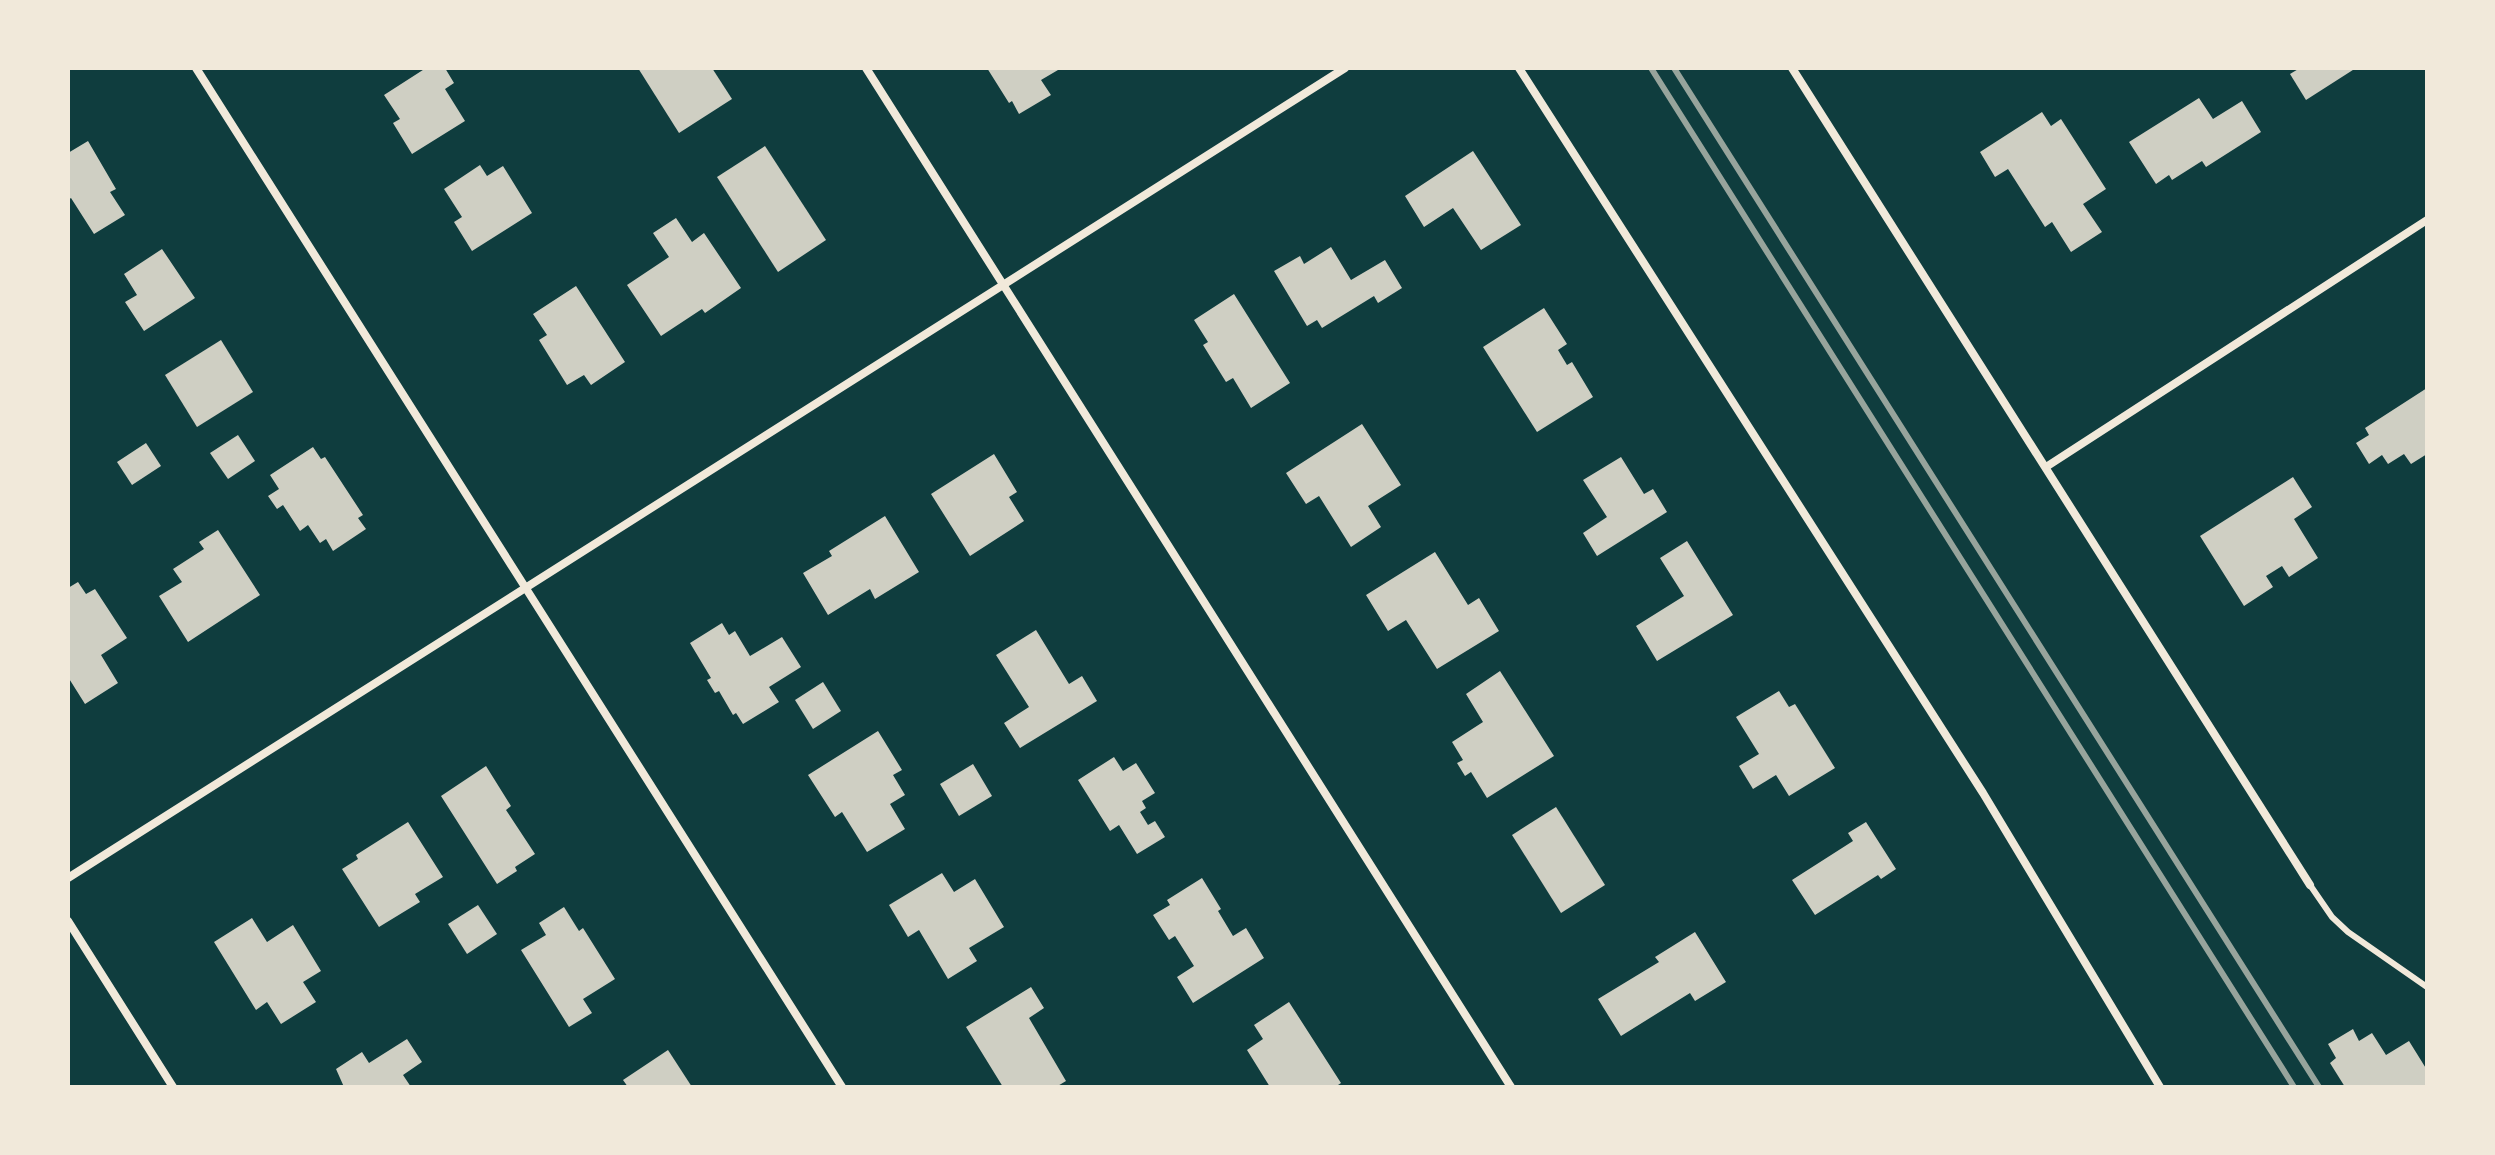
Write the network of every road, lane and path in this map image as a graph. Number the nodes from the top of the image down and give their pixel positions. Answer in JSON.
{"nodes":[{"id":1,"x":196,"y":68,"type":"edge"},
{"id":2,"x":866,"y":68,"type":"edge"},
{"id":3,"x":1345,"y":68,"type":"edge"},
{"id":4,"x":1519,"y":68,"type":"edge"},
{"id":5,"x":1792,"y":68,"type":"edge"},
{"id":6,"x":2427,"y":220,"type":"edge"},
{"id":7,"x":1002,"y":286,"type":"junction"},
{"id":8,"x":2046,"y":467,"type":"junction"},
{"id":9,"x":525,"y":588,"type":"junction"},
{"id":10,"x":68,"y":878,"type":"edge"},
{"id":11,"x":2310,"y":885,"type":"joint"},
{"id":12,"x":68,"y":921,"type":"edge"},
{"id":13,"x":2427,"y":987,"type":"edge"},
{"id":14,"x":2155,"y":1085,"type":"edge"},
{"id":15,"x":173,"y":1087,"type":"edge"},
{"id":16,"x":842,"y":1087,"type":"edge"},
{"id":17,"x":1511,"y":1087,"type":"edge"}],
"edges":[{"from":1,"to":9,"type":"street"},
{"from":2,"to":7,"type":"street"},
{"from":3,"to":7,"type":"street"},
{"from":4,"to":14,"type":"street"},
{"from":5,"to":8,"type":"street"},
{"from":6,"to":8,"type":"street"},
{"from":7,"to":9,"type":"street"},
{"from":7,"to":17,"type":"street"},
{"from":8,"to":11,"type":"street"},
{"from":9,"to":10,"type":"street"},
{"from":9,"to":16,"type":"street"},
{"from":11,"to":13,"type":"lane"},
{"from":12,"to":15,"type":"street"}]}
